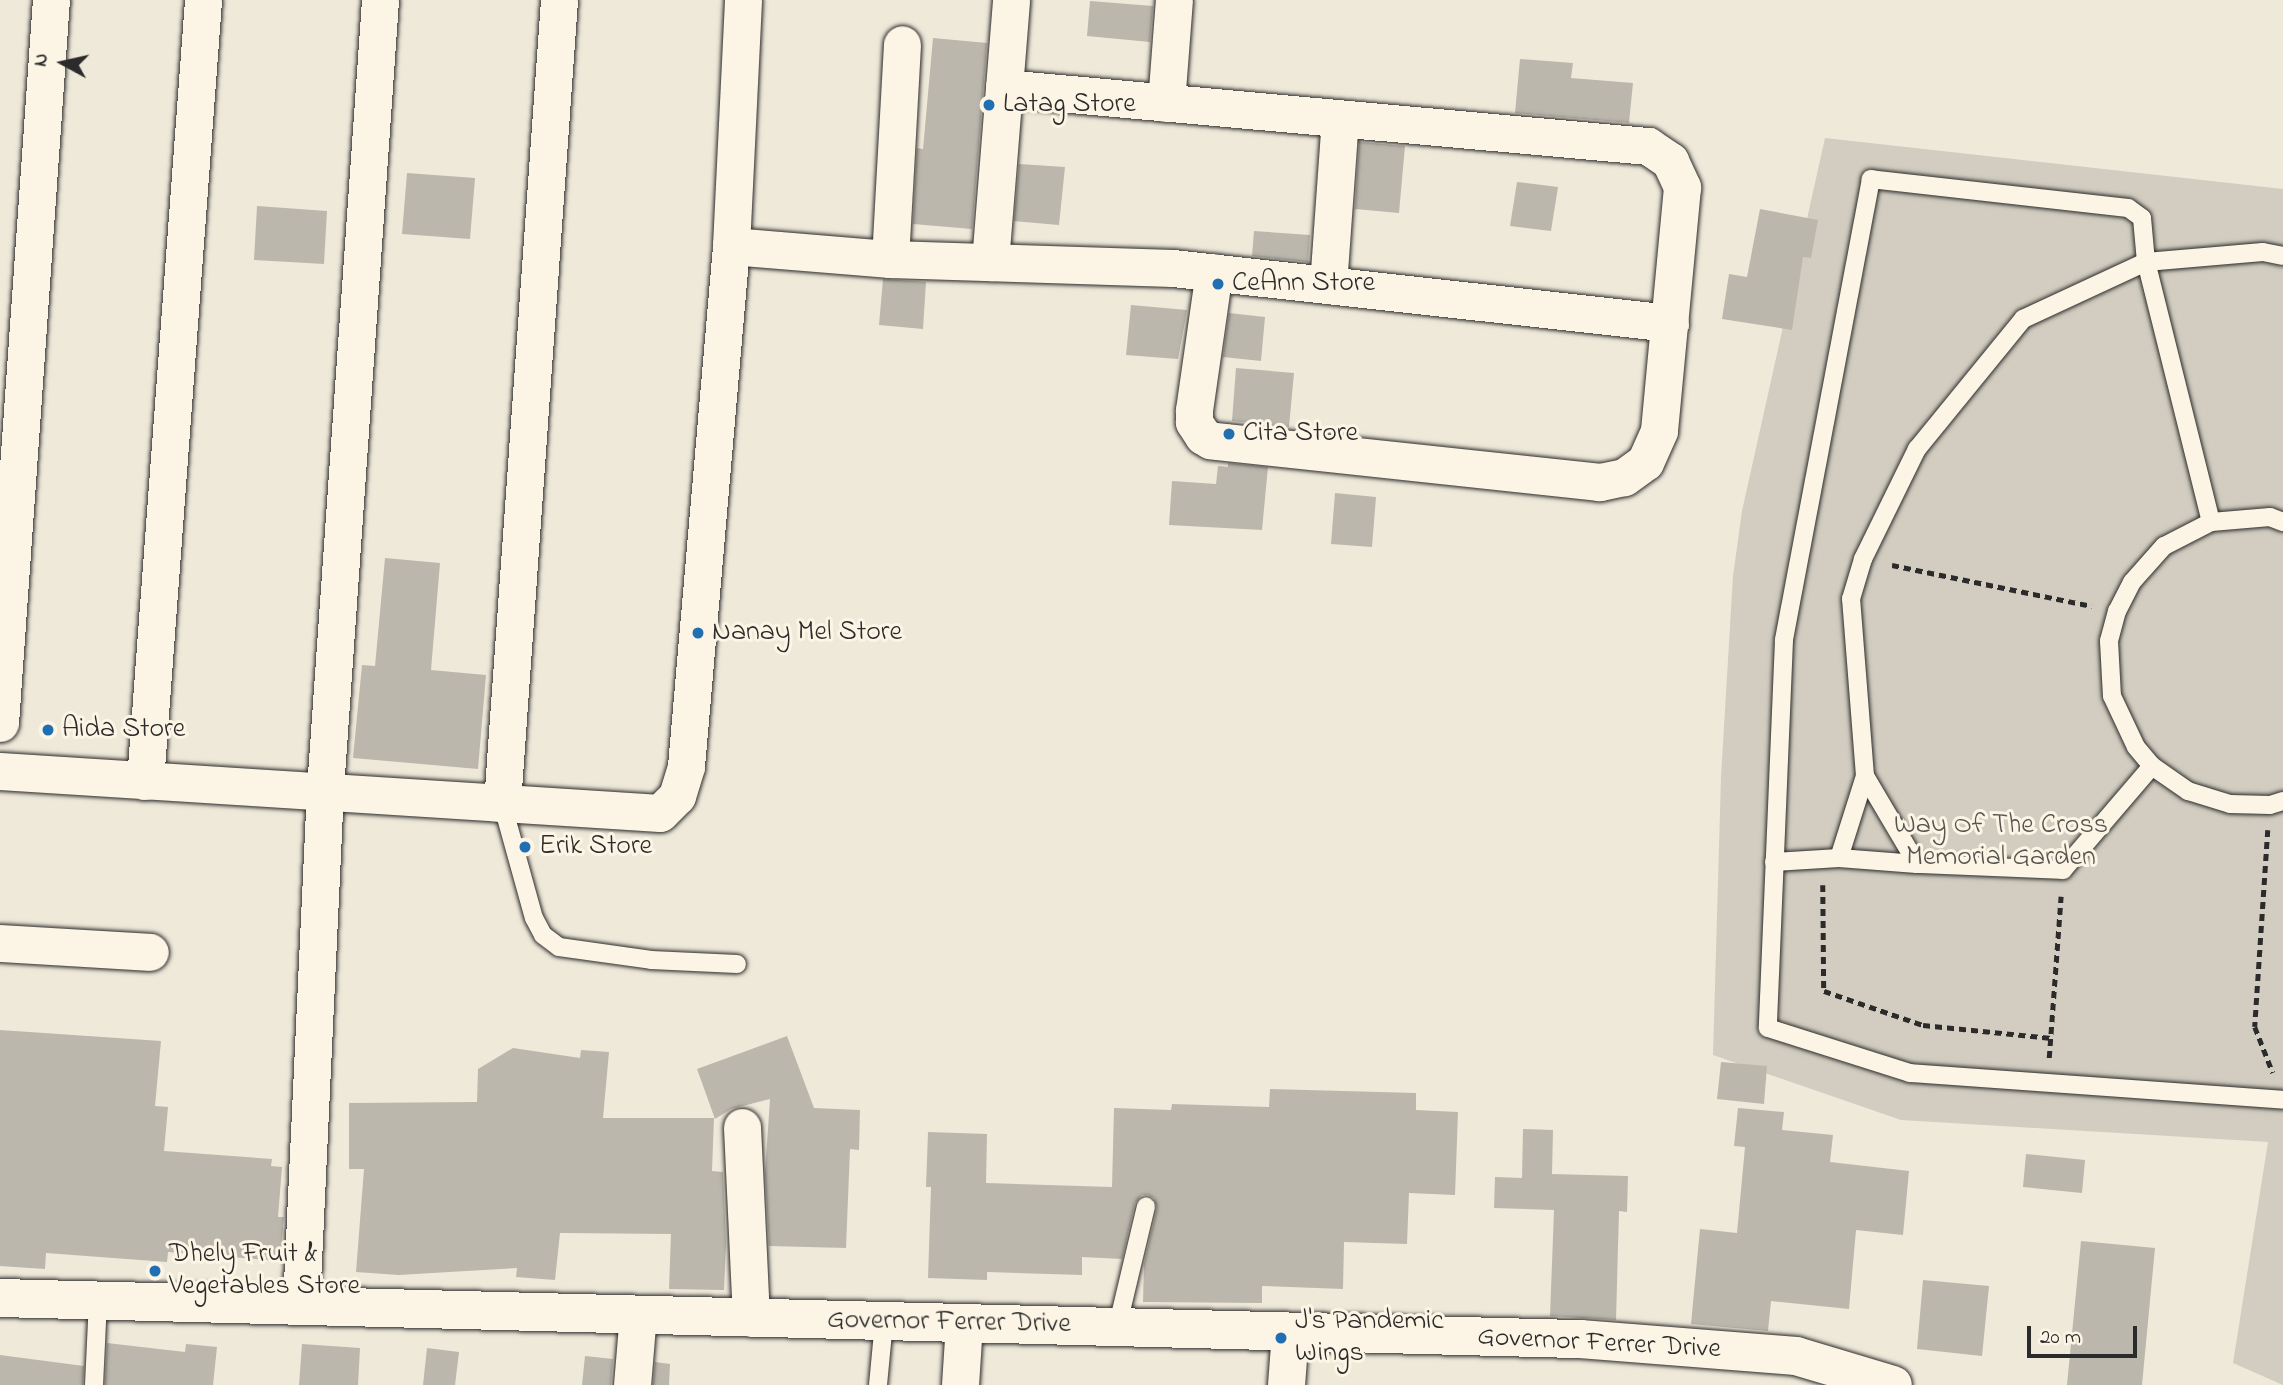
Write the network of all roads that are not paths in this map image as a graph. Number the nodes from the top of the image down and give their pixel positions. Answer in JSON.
{"nodes":[{"id":1,"x":51,"y":0,"type":"edge"},
{"id":2,"x":203,"y":0,"type":"edge"},
{"id":3,"x":380,"y":0,"type":"edge"},
{"id":4,"x":559,"y":0,"type":"edge"},
{"id":5,"x":743,"y":0,"type":"edge"},
{"id":6,"x":1012,"y":0,"type":"edge"},
{"id":7,"x":1174,"y":0,"type":"edge"},
{"id":8,"x":902,"y":44,"type":"dead end"},
{"id":9,"x":1004,"y":88,"type":"junction"},
{"id":10,"x":1166,"y":103,"type":"junction"},
{"id":11,"x":1340,"y":118,"type":"junction"},
{"id":12,"x":731,"y":246,"type":"junction"},
{"id":13,"x":2283,"y":256,"type":"edge"},
{"id":14,"x":890,"y":259,"type":"junction"},
{"id":15,"x":990,"y":262,"type":"junction"},
{"id":16,"x":2146,"y":262,"type":"junction"},
{"id":17,"x":1214,"y":272,"type":"junction"},
{"id":18,"x":1328,"y":285,"type":"junction"},
{"id":19,"x":1670,"y":323,"type":"junction"},
{"id":20,"x":2211,"y":522,"type":"junction"},
{"id":21,"x":2283,"y":522,"type":"edge"},
{"id":22,"x":0,"y":723,"type":"edge"},
{"id":23,"x":2152,"y":766,"type":"junction"},
{"id":24,"x":0,"y":771,"type":"edge"},
{"id":25,"x":1865,"y":776,"type":"junction"},
{"id":26,"x":145,"y":781,"type":"junction"},
{"id":27,"x":325,"y":789,"type":"junction"},
{"id":28,"x":502,"y":803,"type":"junction"},
{"id":29,"x":2277,"y":803,"type":"edge"},
{"id":30,"x":1831,"y":859,"type":"junction"},
{"id":31,"x":1774,"y":862,"type":"junction"},
{"id":32,"x":1917,"y":864,"type":"junction"},
{"id":33,"x":0,"y":943,"type":"edge"},
{"id":34,"x":150,"y":952,"type":"dead end"},
{"id":35,"x":737,"y":964,"type":"dead end"},
{"id":36,"x":2281,"y":1093,"type":"edge"},
{"id":37,"x":742,"y":1127,"type":"dead end"},
{"id":38,"x":1146,"y":1206,"type":"dead end"},
{"id":39,"x":0,"y":1298,"type":"edge"},
{"id":40,"x":98,"y":1300,"type":"junction"},
{"id":41,"x":301,"y":1304,"type":"junction"},
{"id":42,"x":638,"y":1314,"type":"junction"},
{"id":43,"x":751,"y":1318,"type":"junction"},
{"id":44,"x":884,"y":1322,"type":"junction"},
{"id":45,"x":964,"y":1323,"type":"junction"},
{"id":46,"x":1117,"y":1328,"type":"junction"},
{"id":47,"x":1290,"y":1332,"type":"junction"},
{"id":48,"x":94,"y":1385,"type":"edge"},
{"id":49,"x":632,"y":1385,"type":"edge"},
{"id":50,"x":878,"y":1385,"type":"edge"},
{"id":51,"x":960,"y":1385,"type":"edge"},
{"id":52,"x":1286,"y":1385,"type":"edge"},
{"id":53,"x":1893,"y":1385,"type":"edge"}],
"edges":[{"from":1,"to":22,"type":"street"},
{"from":2,"to":26,"type":"street"},
{"from":3,"to":27,"type":"street"},
{"from":4,"to":28,"type":"street"},
{"from":5,"to":12,"type":"street"},
{"from":6,"to":9,"type":"street"},
{"from":7,"to":10,"type":"street"},
{"from":8,"to":14,"type":"street"},
{"from":9,"to":10,"type":"street"},
{"from":9,"to":15,"type":"street"},
{"from":10,"to":11,"type":"street"},
{"from":11,"to":18,"type":"street"},
{"from":11,"to":19,"type":"street"},
{"from":12,"to":14,"type":"street"},
{"from":12,"to":28,"type":"street"},
{"from":13,"to":16,"type":"lane"},
{"from":14,"to":15,"type":"street"},
{"from":15,"to":17,"type":"street"},
{"from":16,"to":20,"type":"lane"},
{"from":16,"to":25,"type":"lane"},
{"from":16,"to":31,"type":"lane"},
{"from":17,"to":18,"type":"street"},
{"from":17,"to":19,"type":"street"},
{"from":18,"to":19,"type":"street"},
{"from":20,"to":21,"type":"lane"},
{"from":20,"to":23,"type":"lane"},
{"from":23,"to":29,"type":"lane"},
{"from":23,"to":32,"type":"lane"},
{"from":24,"to":26,"type":"street"},
{"from":25,"to":30,"type":"lane"},
{"from":25,"to":32,"type":"lane"},
{"from":26,"to":27,"type":"street"},
{"from":27,"to":28,"type":"street"},
{"from":27,"to":41,"type":"street"},
{"from":28,"to":35,"type":"lane"},
{"from":30,"to":31,"type":"lane"},
{"from":30,"to":32,"type":"lane"},
{"from":31,"to":36,"type":"lane"},
{"from":33,"to":34,"type":"street"},
{"from":37,"to":43,"type":"street"},
{"from":38,"to":46,"type":"lane"},
{"from":39,"to":40,"type":"main road","name":"Governor Ferrer Drive"},
{"from":40,"to":41,"type":"main road","name":"Governor Ferrer Drive"},
{"from":40,"to":48,"type":"lane"},
{"from":41,"to":42,"type":"main road","name":"Governor Ferrer Drive"},
{"from":42,"to":43,"type":"main road","name":"Governor Ferrer Drive"},
{"from":42,"to":49,"type":"street"},
{"from":43,"to":44,"type":"main road","name":"Governor Ferrer Drive"},
{"from":44,"to":45,"type":"main road","name":"Governor Ferrer Drive"},
{"from":44,"to":50,"type":"lane"},
{"from":45,"to":46,"type":"main road","name":"Governor Ferrer Drive"},
{"from":45,"to":51,"type":"street"},
{"from":46,"to":47,"type":"main road","name":"Governor Ferrer Drive"},
{"from":47,"to":52,"type":"street"},
{"from":47,"to":53,"type":"main road","name":"Governor Ferrer Drive"}]}
